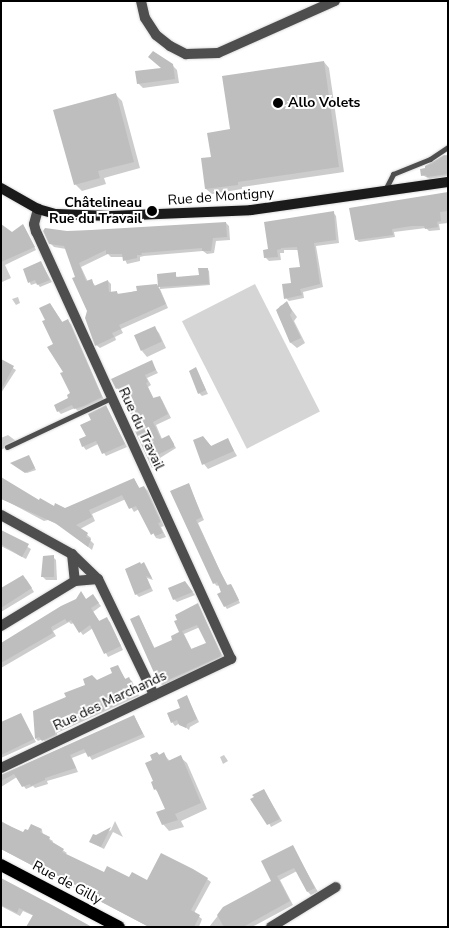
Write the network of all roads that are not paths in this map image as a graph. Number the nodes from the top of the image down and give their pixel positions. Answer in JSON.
{"nodes":[{"id":1,"x":141,"y":1,"type":"edge"},
{"id":2,"x":335,"y":1,"type":"edge"},
{"id":3,"x":448,"y":147,"type":"edge"},
{"id":4,"x":448,"y":182,"type":"edge"},
{"id":5,"x":1,"y":188,"type":"edge"},
{"id":6,"x":384,"y":193,"type":"junction"},
{"id":7,"x":38,"y":209,"type":"junction"},
{"id":8,"x":112,"y":398,"type":"junction"},
{"id":9,"x":7,"y":447,"type":"dead end"},
{"id":10,"x":1,"y":515,"type":"edge"},
{"id":11,"x":72,"y":554,"type":"junction"},
{"id":12,"x":98,"y":579,"type":"junction"},
{"id":13,"x":75,"y":581,"type":"junction"},
{"id":14,"x":1,"y":626,"type":"edge"},
{"id":15,"x":231,"y":659,"type":"joint"},
{"id":16,"x":154,"y":695,"type":"junction"},
{"id":17,"x":1,"y":768,"type":"edge"},
{"id":18,"x":1,"y":865,"type":"edge"},
{"id":19,"x":336,"y":887,"type":"dead end"},
{"id":20,"x":119,"y":927,"type":"edge"},
{"id":21,"x":271,"y":927,"type":"edge"}],
"edges":[{"from":1,"to":2,"type":"street"},
{"from":3,"to":6,"type":"lane"},
{"from":4,"to":6,"type":"main road","name":"Rue de Montigny"},
{"from":5,"to":7,"type":"main road","name":"Rue de Montigny"},
{"from":6,"to":7,"type":"main road","name":"Rue de Montigny"},
{"from":7,"to":8,"type":"street","name":"Rue du Travail"},
{"from":8,"to":9,"type":"lane"},
{"from":8,"to":15,"type":"street","name":"Rue du Travail"},
{"from":10,"to":11,"type":"street"},
{"from":11,"to":12,"type":"street"},
{"from":11,"to":13,"type":"street"},
{"from":12,"to":13,"type":"street"},
{"from":12,"to":16,"type":"street"},
{"from":13,"to":14,"type":"street"},
{"from":15,"to":16,"type":"street","name":"Rue des Marchands"},
{"from":16,"to":17,"type":"street","name":"Rue des Marchands"},
{"from":18,"to":20,"type":"main road","name":"Rue de Gilly"},
{"from":19,"to":21,"type":"street"}]}
